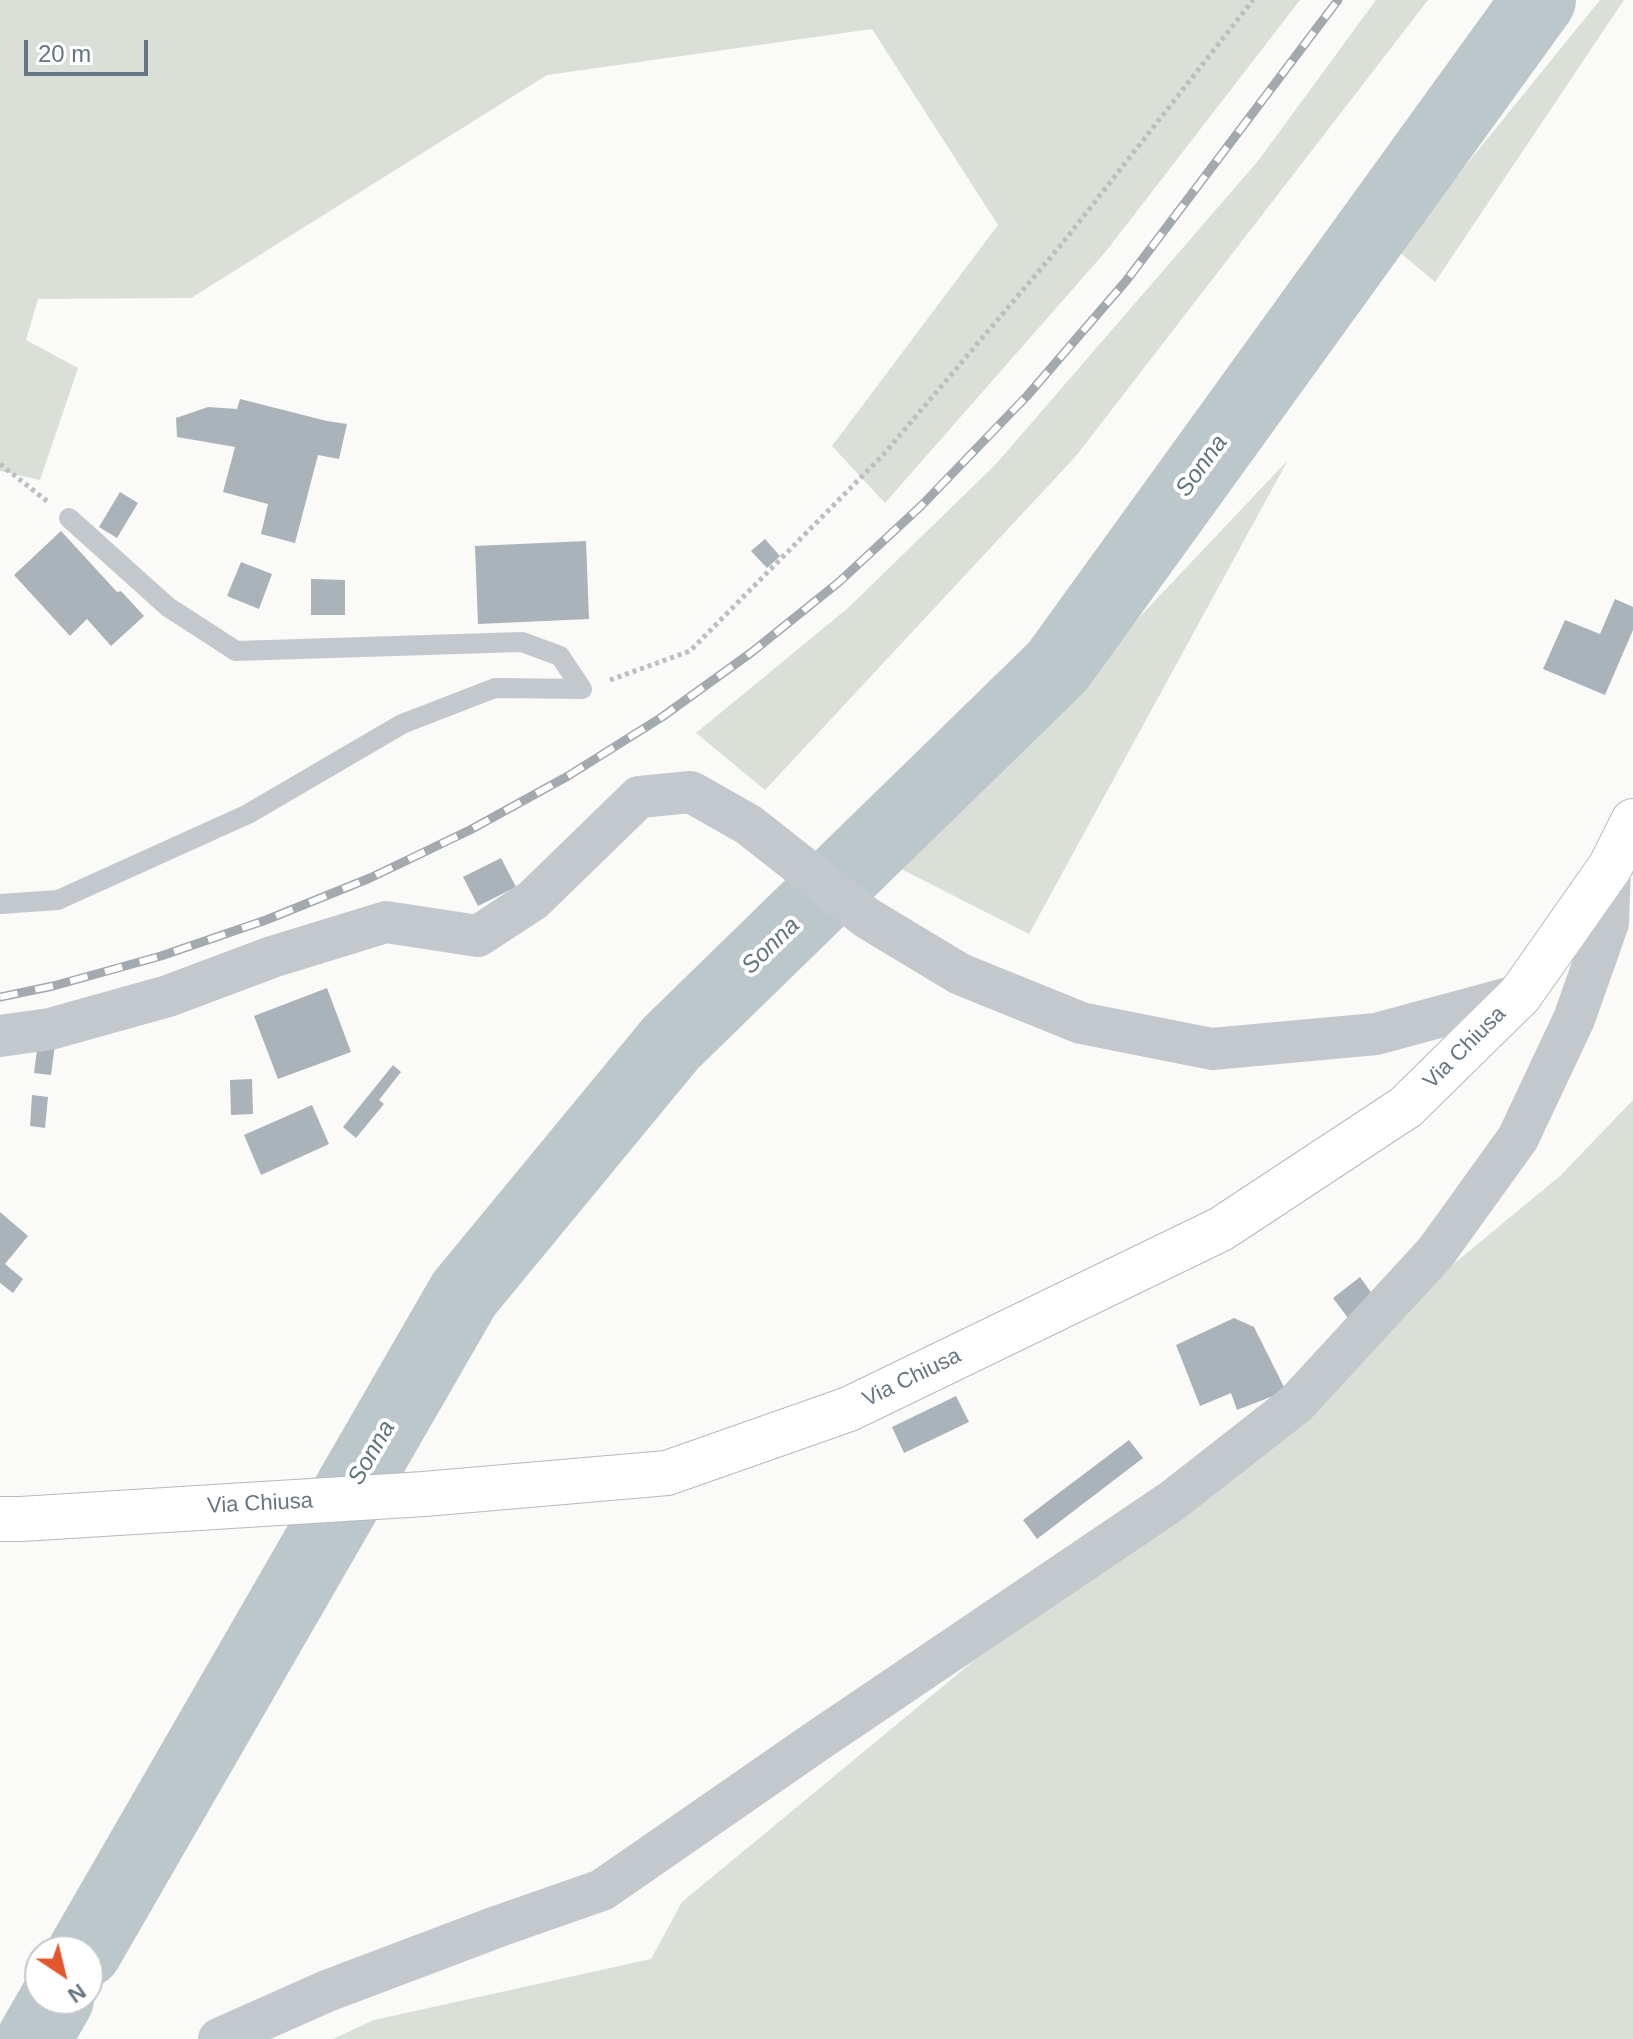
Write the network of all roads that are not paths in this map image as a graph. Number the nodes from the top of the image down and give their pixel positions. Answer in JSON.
{"nodes":[{"id":1,"x":69,"y":518,"type":"road end"},
{"id":2,"x":1633,"y":821,"type":"edge"},
{"id":3,"x":1621,"y":856,"type":"edge"},
{"id":4,"x":0,"y":904,"type":"edge"},
{"id":5,"x":1520,"y":995,"type":"junction"},
{"id":6,"x":0,"y":1036,"type":"edge"},
{"id":7,"x":11,"y":1519,"type":"edge"},
{"id":8,"x":219,"y":2039,"type":"edge"}],
"edges":[{"from":1,"to":4,"type":"lane"},
{"from":2,"to":3,"type":"main road","name":"Via Chiusa"},
{"from":3,"to":5,"type":"main road","name":"Via Chiusa"},
{"from":3,"to":8,"type":"street"},
{"from":5,"to":6,"type":"street"},
{"from":5,"to":7,"type":"main road","name":"Via Chiusa"}]}
